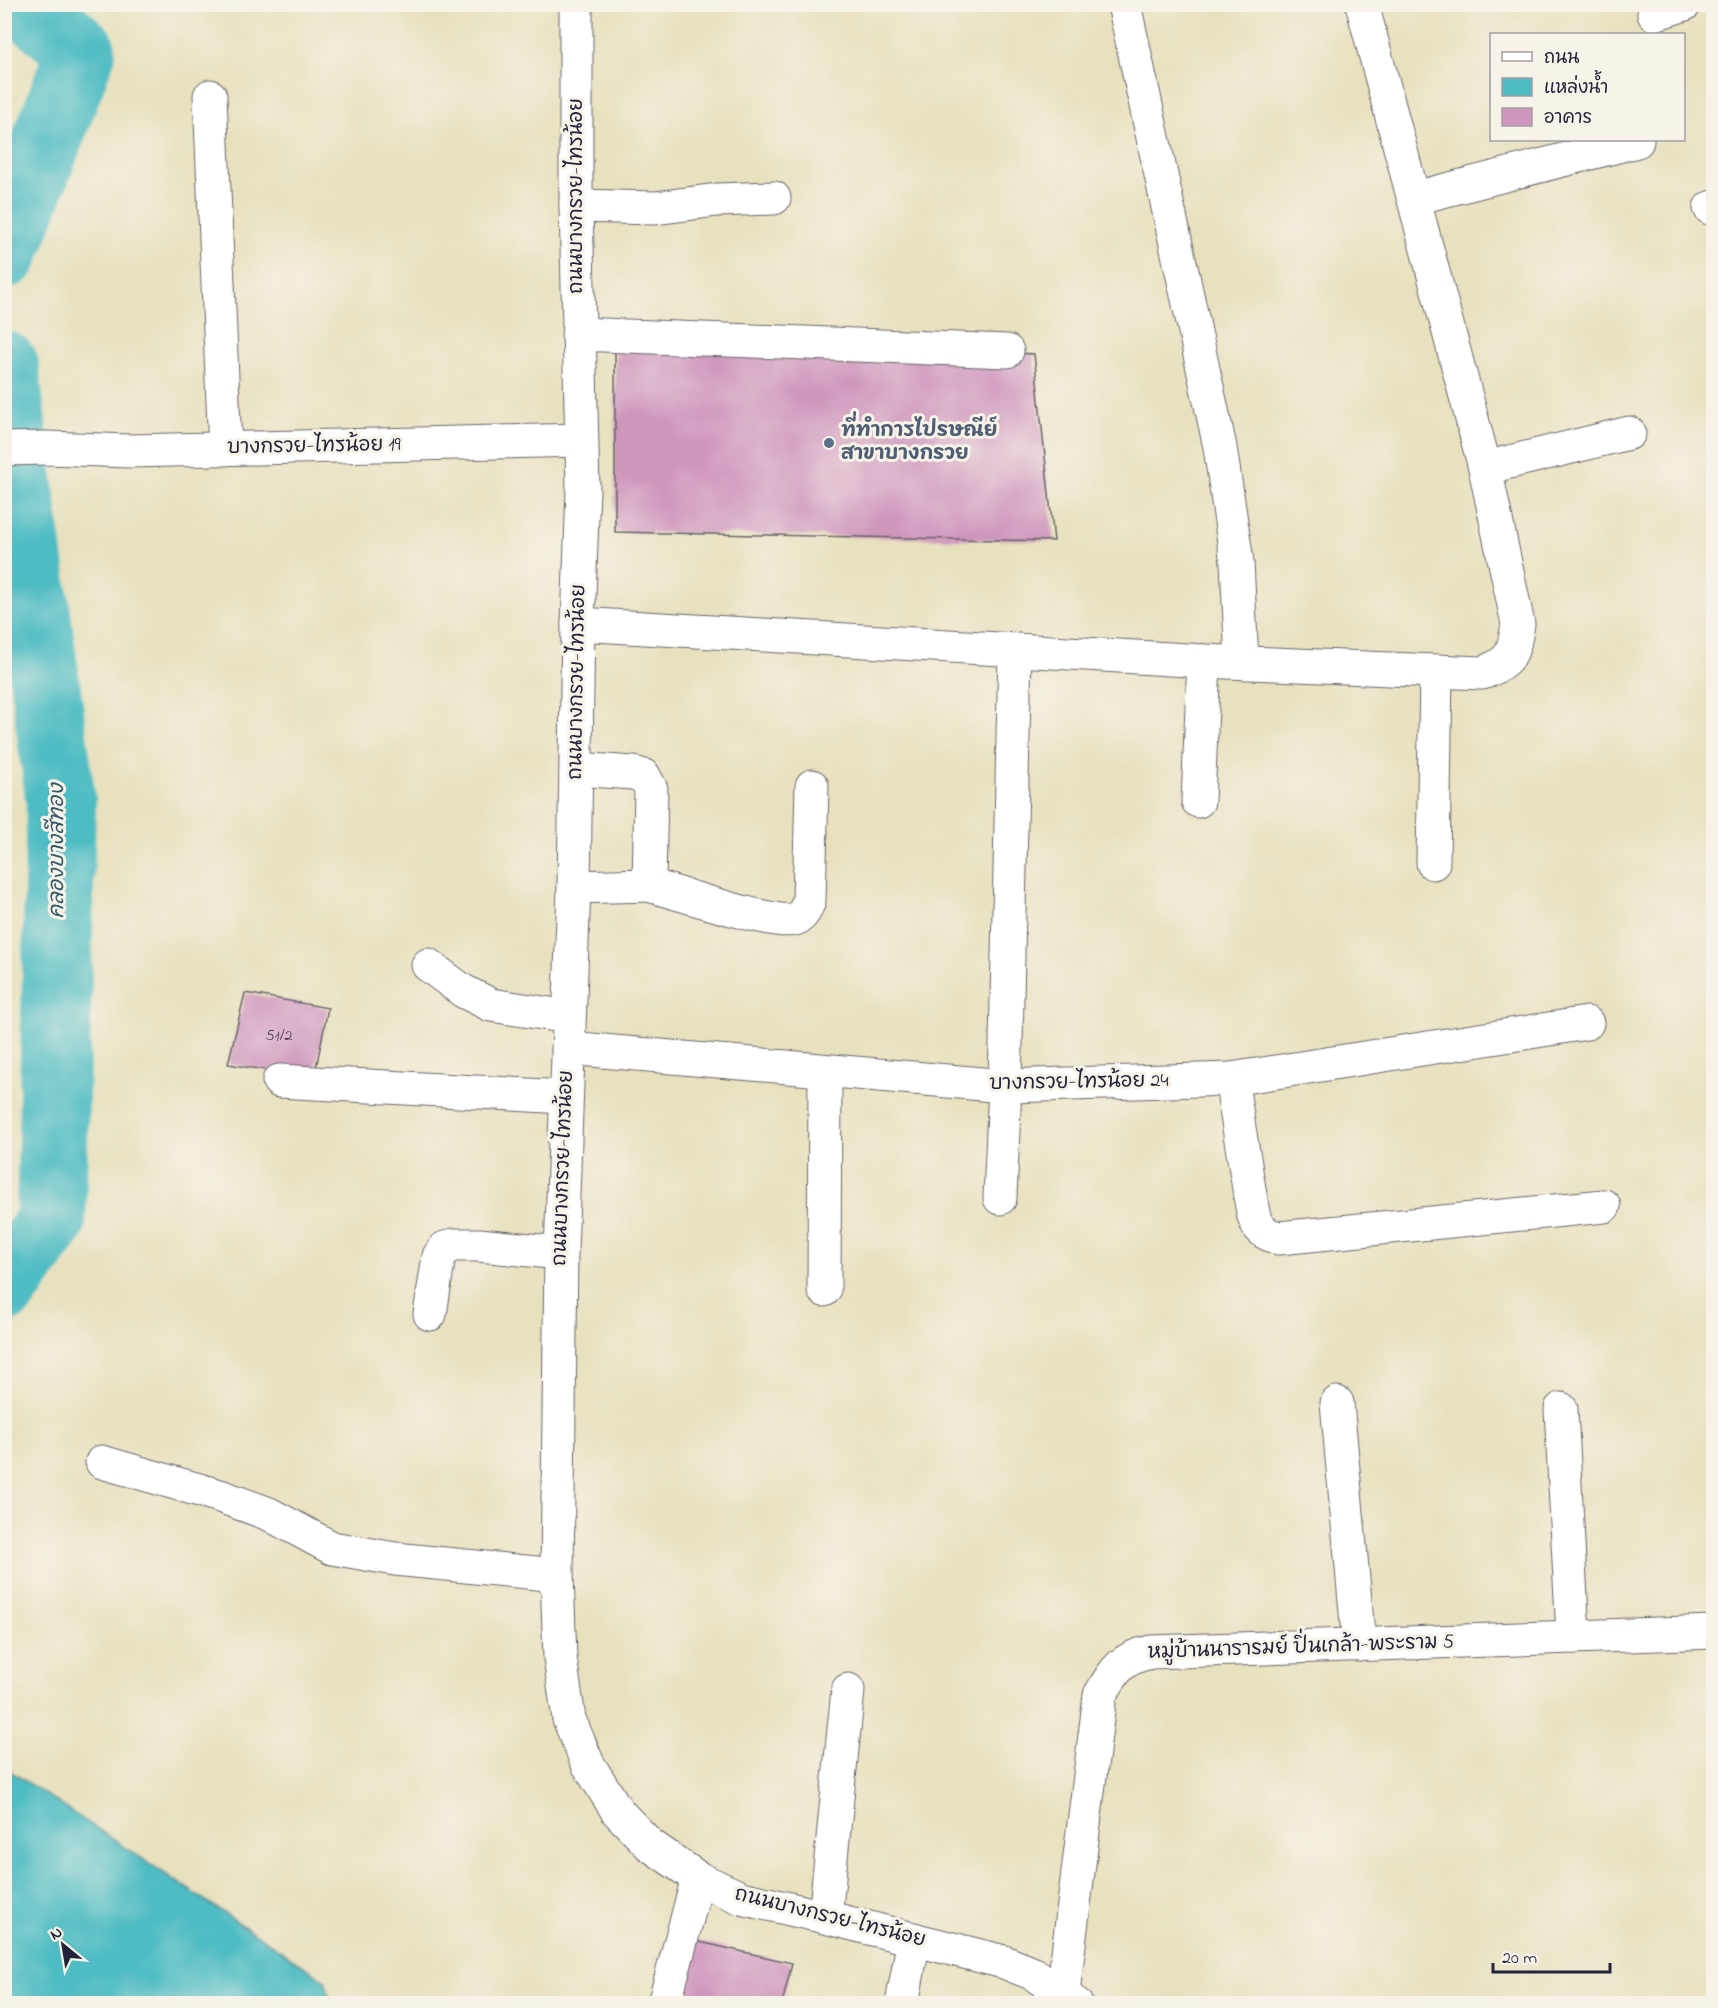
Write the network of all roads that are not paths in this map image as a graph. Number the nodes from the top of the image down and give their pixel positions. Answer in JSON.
{"nodes":[{"id":1,"x":576,"y":4,"type":"edge"},
{"id":2,"x":1124,"y":4,"type":"edge"},
{"id":3,"x":1362,"y":4,"type":"edge"},
{"id":4,"x":1685,"y":4,"type":"edge"},
{"id":5,"x":1654,"y":14,"type":"dead end"},
{"id":6,"x":210,"y":96,"type":"dead end"},
{"id":7,"x":1637,"y":141,"type":"dead end"},
{"id":8,"x":774,"y":198,"type":"dead end"},
{"id":9,"x":1415,"y":198,"type":"junction"},
{"id":10,"x":576,"y":206,"type":"junction"},
{"id":11,"x":578,"y":334,"type":"junction"},
{"id":12,"x":1007,"y":351,"type":"dead end"},
{"id":13,"x":1629,"y":434,"type":"dead end"},
{"id":14,"x":581,"y":440,"type":"junction"},
{"id":15,"x":4,"y":449,"type":"edge"},
{"id":16,"x":225,"y":449,"type":"junction"},
{"id":17,"x":1485,"y":468,"type":"junction"},
{"id":18,"x":578,"y":624,"type":"junction"},
{"id":19,"x":1015,"y":650,"type":"junction"},
{"id":20,"x":1204,"y":661,"type":"junction"},
{"id":21,"x":1242,"y":663,"type":"junction"},
{"id":22,"x":1436,"y":671,"type":"junction"},
{"id":23,"x":577,"y":769,"type":"junction"},
{"id":24,"x":812,"y":786,"type":"dead end"},
{"id":25,"x":1198,"y":801,"type":"dead end"},
{"id":26,"x":1433,"y":863,"type":"dead end"},
{"id":27,"x":649,"y":885,"type":"junction"},
{"id":28,"x":574,"y":887,"type":"junction"},
{"id":29,"x":428,"y":965,"type":"dead end"},
{"id":30,"x":1587,"y":1023,"type":"dead end"},
{"id":31,"x":569,"y":1033,"type":"junction"},
{"id":32,"x":825,"y":1071,"type":"junction"},
{"id":33,"x":1231,"y":1079,"type":"junction"},
{"id":34,"x":279,"y":1081,"type":"dead end"},
{"id":35,"x":1005,"y":1086,"type":"junction"},
{"id":36,"x":565,"y":1097,"type":"junction"},
{"id":37,"x":1000,"y":1197,"type":"dead end"},
{"id":38,"x":1604,"y":1206,"type":"dead end"},
{"id":39,"x":561,"y":1253,"type":"junction"},
{"id":40,"x":824,"y":1290,"type":"dead end"},
{"id":41,"x":430,"y":1314,"type":"dead end"},
{"id":42,"x":1336,"y":1403,"type":"dead end"},
{"id":43,"x":1561,"y":1408,"type":"dead end"},
{"id":44,"x":102,"y":1462,"type":"dead end"},
{"id":45,"x":557,"y":1575,"type":"junction"},
{"id":46,"x":1713,"y":1632,"type":"edge"},
{"id":47,"x":1573,"y":1637,"type":"junction"},
{"id":48,"x":1359,"y":1645,"type":"junction"},
{"id":49,"x":848,"y":1690,"type":"dead end"},
{"id":50,"x":698,"y":1878,"type":"junction"},
{"id":51,"x":825,"y":1917,"type":"junction"},
{"id":52,"x":915,"y":1939,"type":"junction"},
{"id":53,"x":1070,"y":1998,"type":"edge"},
{"id":54,"x":664,"y":2004,"type":"edge"},
{"id":55,"x":902,"y":2004,"type":"edge"}],
"edges":[{"from":1,"to":10,"type":"street","name":"ถนนบางกรวย-ไทรน้อย"},
{"from":2,"to":21,"type":"street"},
{"from":3,"to":9,"type":"street"},
{"from":4,"to":5,"type":"street"},
{"from":6,"to":16,"type":"street"},
{"from":7,"to":9,"type":"street"},
{"from":8,"to":10,"type":"street"},
{"from":9,"to":17,"type":"street"},
{"from":10,"to":11,"type":"street","name":"ถนนบางกรวย-ไทรน้อย"},
{"from":11,"to":12,"type":"street"},
{"from":11,"to":14,"type":"street","name":"ถนนบางกรวย-ไทรน้อย"},
{"from":13,"to":17,"type":"street"},
{"from":14,"to":16,"type":"street","name":"บางกรวย-ไทรน้อย 19"},
{"from":14,"to":18,"type":"street","name":"ถนนบางกรวย-ไทรน้อย"},
{"from":15,"to":16,"type":"street","name":"บางกรวย-ไทรน้อย 19"},
{"from":17,"to":22,"type":"street"},
{"from":18,"to":19,"type":"street"},
{"from":18,"to":23,"type":"street","name":"ถนนบางกรวย-ไทรน้อย"},
{"from":19,"to":20,"type":"street"},
{"from":19,"to":35,"type":"street"},
{"from":20,"to":21,"type":"street"},
{"from":20,"to":25,"type":"street"},
{"from":21,"to":22,"type":"street"},
{"from":22,"to":26,"type":"street"},
{"from":23,"to":27,"type":"street"},
{"from":23,"to":28,"type":"street","name":"ถนนบางกรวย-ไทรน้อย"},
{"from":24,"to":27,"type":"street"},
{"from":27,"to":28,"type":"street"},
{"from":28,"to":31,"type":"street","name":"ถนนบางกรวย-ไทรน้อย"},
{"from":29,"to":31,"type":"street","name":"บางกรวย-ไทรน้อย 24"},
{"from":30,"to":33,"type":"street","name":"บางกรวย-ไทรน้อย 24"},
{"from":31,"to":32,"type":"street","name":"บางกรวย-ไทรน้อย 24"},
{"from":31,"to":36,"type":"street","name":"ถนนบางกรวย-ไทรน้อย"},
{"from":32,"to":35,"type":"street","name":"บางกรวย-ไทรน้อย 24"},
{"from":32,"to":40,"type":"street"},
{"from":33,"to":35,"type":"street","name":"บางกรวย-ไทรน้อย 24"},
{"from":33,"to":38,"type":"street"},
{"from":34,"to":36,"type":"street"},
{"from":35,"to":37,"type":"street"},
{"from":36,"to":39,"type":"street","name":"ถนนบางกรวย-ไทรน้อย"},
{"from":39,"to":41,"type":"street"},
{"from":39,"to":45,"type":"street","name":"ถนนบางกรวย-ไทรน้อย"},
{"from":42,"to":48,"type":"street"},
{"from":43,"to":47,"type":"street"},
{"from":44,"to":45,"type":"street"},
{"from":45,"to":50,"type":"street","name":"ถนนบางกรวย-ไทรน้อย"},
{"from":46,"to":47,"type":"street","name":"หมู่บ้านนารารมย์ ปิ่นเกล้า-พระราม 5"},
{"from":47,"to":48,"type":"street","name":"หมู่บ้านนารารมย์ ปิ่นเกล้า-พระราม 5"},
{"from":48,"to":53,"type":"street","name":"หมู่บ้านนารารมย์ ปิ่นเกล้า-พระราม 5"},
{"from":49,"to":51,"type":"street"},
{"from":50,"to":51,"type":"street","name":"ถนนบางกรวย-ไทรน้อย"},
{"from":50,"to":54,"type":"street"},
{"from":51,"to":52,"type":"street","name":"ถนนบางกรวย-ไทรน้อย"},
{"from":52,"to":53,"type":"street","name":"ถนนบางกรวย-ไทรน้อย"},
{"from":52,"to":55,"type":"street"}]}
